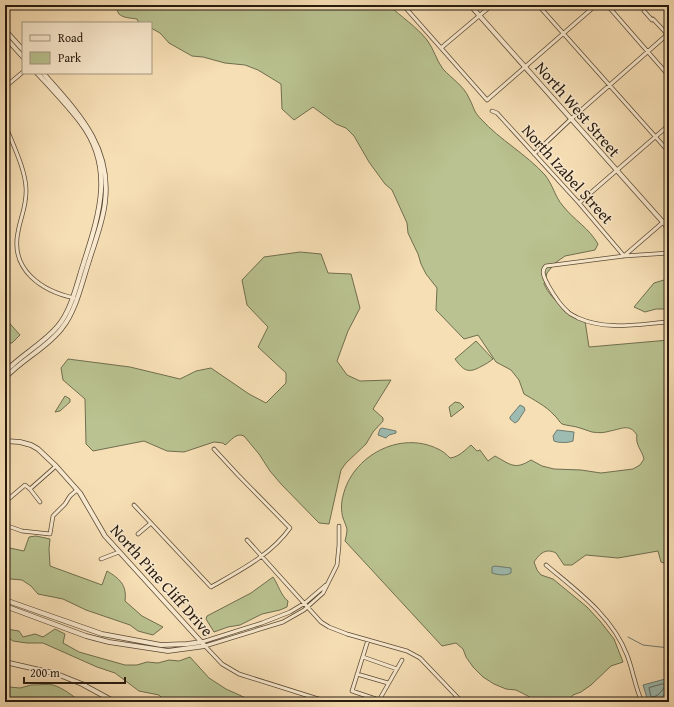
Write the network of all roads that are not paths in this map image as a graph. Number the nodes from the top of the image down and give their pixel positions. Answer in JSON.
{"nodes":[{"id":1,"x":403,"y":5,"type":"edge"},
{"id":2,"x":470,"y":5,"type":"edge"},
{"id":3,"x":492,"y":5,"type":"edge"},
{"id":4,"x":538,"y":5,"type":"edge"},
{"id":5,"x":596,"y":5,"type":"edge"},
{"id":6,"x":607,"y":5,"type":"edge"},
{"id":7,"x":644,"y":12,"type":"dead end"},
{"id":8,"x":480,"y":16,"type":"junction"},
{"id":9,"x":5,"y":30,"type":"edge"},
{"id":10,"x":564,"y":34,"type":"junction"},
{"id":11,"x":668,"y":34,"type":"edge"},
{"id":12,"x":5,"y":37,"type":"edge"},
{"id":13,"x":441,"y":48,"type":"junction"},
{"id":14,"x":22,"y":49,"type":"edge"},
{"id":15,"x":648,"y":52,"type":"junction"},
{"id":16,"x":22,"y":56,"type":"edge"},
{"id":17,"x":525,"y":67,"type":"junction"},
{"id":18,"x":22,"y":73,"type":"edge"},
{"id":19,"x":38,"y":74,"type":"edge"},
{"id":20,"x":44,"y":74,"type":"edge"},
{"id":21,"x":669,"y":76,"type":"edge"},
{"id":22,"x":609,"y":86,"type":"junction"},
{"id":23,"x":5,"y":87,"type":"edge"},
{"id":24,"x":492,"y":111,"type":"dead end"},
{"id":25,"x":571,"y":119,"type":"junction"},
{"id":26,"x":5,"y":124,"type":"edge"},
{"id":27,"x":669,"y":125,"type":"edge"},
{"id":28,"x":655,"y":137,"type":"junction"},
{"id":29,"x":669,"y":152,"type":"edge"},
{"id":30,"x":534,"y":154,"type":"junction"},
{"id":31,"x":616,"y":170,"type":"junction"},
{"id":32,"x":579,"y":203,"type":"junction"},
{"id":33,"x":669,"y":217,"type":"edge"},
{"id":34,"x":662,"y":222,"type":"junction"},
{"id":35,"x":669,"y":229,"type":"edge"},
{"id":36,"x":669,"y":253,"type":"edge"},
{"id":37,"x":624,"y":256,"type":"junction"},
{"id":38,"x":74,"y":298,"type":"junction"},
{"id":39,"x":669,"y":322,"type":"edge"},
{"id":40,"x":5,"y":372,"type":"edge"},
{"id":41,"x":5,"y":378,"type":"edge"},
{"id":42,"x":5,"y":441,"type":"edge"},
{"id":43,"x":214,"y":449,"type":"dead end"},
{"id":44,"x":56,"y":466,"type":"junction"},
{"id":45,"x":30,"y":490,"type":"junction"},
{"id":46,"x":77,"y":490,"type":"junction"},
{"id":47,"x":5,"y":502,"type":"edge"},
{"id":48,"x":40,"y":502,"type":"dead end"},
{"id":49,"x":134,"y":505,"type":"dead end"},
{"id":50,"x":151,"y":523,"type":"junction"},
{"id":51,"x":5,"y":525,"type":"edge"},
{"id":52,"x":338,"y":526,"type":"dead end"},
{"id":53,"x":138,"y":534,"type":"dead end"},
{"id":54,"x":247,"y":540,"type":"dead end"},
{"id":55,"x":119,"y":552,"type":"junction"},
{"id":56,"x":261,"y":556,"type":"junction"},
{"id":57,"x":101,"y":560,"type":"dead end"},
{"id":58,"x":546,"y":565,"type":"dead end"},
{"id":59,"x":326,"y":585,"type":"junction"},
{"id":60,"x":5,"y":600,"type":"edge"},
{"id":61,"x":304,"y":603,"type":"junction"},
{"id":62,"x":5,"y":606,"type":"edge"},
{"id":63,"x":308,"y":606,"type":"junction"},
{"id":64,"x":262,"y":623,"type":"junction"},
{"id":65,"x":264,"y":627,"type":"junction"},
{"id":66,"x":368,"y":640,"type":"junction"},
{"id":67,"x":202,"y":642,"type":"junction"},
{"id":68,"x":160,"y":645,"type":"junction"},
{"id":69,"x":206,"y":646,"type":"junction"},
{"id":70,"x":159,"y":650,"type":"junction"},
{"id":71,"x":362,"y":657,"type":"junction"},
{"id":72,"x":402,"y":660,"type":"dead end"},
{"id":73,"x":5,"y":662,"type":"edge"},
{"id":74,"x":397,"y":668,"type":"junction"},
{"id":75,"x":357,"y":674,"type":"junction"},
{"id":76,"x":388,"y":683,"type":"junction"},
{"id":77,"x":379,"y":701,"type":"edge"},
{"id":78,"x":115,"y":702,"type":"edge"},
{"id":79,"x":328,"y":702,"type":"edge"},
{"id":80,"x":462,"y":702,"type":"edge"},
{"id":81,"x":642,"y":702,"type":"edge"}],
"edges":[{"from":1,"to":13,"type":"street"},
{"from":2,"to":8,"type":"street","name":"North West Street"},
{"from":3,"to":8,"type":"street"},
{"from":4,"to":10,"type":"street"},
{"from":5,"to":10,"type":"street"},
{"from":6,"to":15,"type":"street"},
{"from":7,"to":11,"type":"street"},
{"from":8,"to":13,"type":"street"},
{"from":8,"to":17,"type":"street","name":"North West Street"},
{"from":9,"to":14,"type":"street"},
{"from":10,"to":17,"type":"street"},
{"from":10,"to":22,"type":"street"},
{"from":11,"to":15,"type":"street"},
{"from":12,"to":16,"type":"street"},
{"from":13,"to":17,"type":"street"},
{"from":15,"to":21,"type":"street"},
{"from":15,"to":22,"type":"street"},
{"from":17,"to":25,"type":"street","name":"North West Street"},
{"from":18,"to":23,"type":"street"},
{"from":19,"to":38,"type":"street"},
{"from":20,"to":38,"type":"street"},
{"from":22,"to":25,"type":"street"},
{"from":22,"to":28,"type":"street"},
{"from":24,"to":30,"type":"street","name":"North Izabel Street"},
{"from":25,"to":30,"type":"street"},
{"from":25,"to":31,"type":"street","name":"North West Street"},
{"from":26,"to":38,"type":"street"},
{"from":27,"to":28,"type":"street"},
{"from":28,"to":29,"type":"street"},
{"from":28,"to":31,"type":"street"},
{"from":30,"to":32,"type":"street","name":"North Izabel Street"},
{"from":31,"to":32,"type":"street"},
{"from":31,"to":34,"type":"street","name":"North West Street"},
{"from":32,"to":37,"type":"street","name":"North Izabel Street"},
{"from":33,"to":34,"type":"street"},
{"from":34,"to":35,"type":"street","name":"North West Street"},
{"from":34,"to":37,"type":"street"},
{"from":36,"to":37,"type":"street"},
{"from":37,"to":39,"type":"street"},
{"from":38,"to":40,"type":"street"},
{"from":38,"to":41,"type":"street"},
{"from":42,"to":44,"type":"street","name":"North Pine Cliff Drive"},
{"from":43,"to":56,"type":"street"},
{"from":44,"to":45,"type":"street"},
{"from":44,"to":46,"type":"street","name":"North Pine Cliff Drive"},
{"from":45,"to":47,"type":"street"},
{"from":45,"to":48,"type":"street"},
{"from":46,"to":51,"type":"street"},
{"from":46,"to":55,"type":"street","name":"North Pine Cliff Drive"},
{"from":49,"to":50,"type":"street"},
{"from":50,"to":53,"type":"street"},
{"from":50,"to":56,"type":"street"},
{"from":52,"to":59,"type":"street"},
{"from":54,"to":56,"type":"street"},
{"from":55,"to":57,"type":"street"},
{"from":55,"to":67,"type":"street","name":"North Pine Cliff Drive"},
{"from":56,"to":61,"type":"street"},
{"from":58,"to":81,"type":"street"},
{"from":59,"to":61,"type":"street"},
{"from":59,"to":63,"type":"street"},
{"from":60,"to":68,"type":"street"},
{"from":61,"to":63,"type":"street"},
{"from":61,"to":64,"type":"street"},
{"from":62,"to":70,"type":"street"},
{"from":63,"to":65,"type":"street"},
{"from":63,"to":66,"type":"street"},
{"from":64,"to":65,"type":"street"},
{"from":64,"to":67,"type":"street"},
{"from":65,"to":69,"type":"street"},
{"from":66,"to":71,"type":"street"},
{"from":66,"to":80,"type":"street"},
{"from":67,"to":68,"type":"street"},
{"from":67,"to":69,"type":"street","name":"North Pine Cliff Drive"},
{"from":68,"to":70,"type":"street"},
{"from":69,"to":70,"type":"street"},
{"from":69,"to":79,"type":"street","name":"North Pine Cliff Drive"},
{"from":71,"to":74,"type":"street"},
{"from":71,"to":75,"type":"street"},
{"from":72,"to":74,"type":"street"},
{"from":73,"to":78,"type":"street"},
{"from":74,"to":76,"type":"street"},
{"from":75,"to":76,"type":"street"},
{"from":75,"to":77,"type":"street"},
{"from":76,"to":77,"type":"street"}]}
